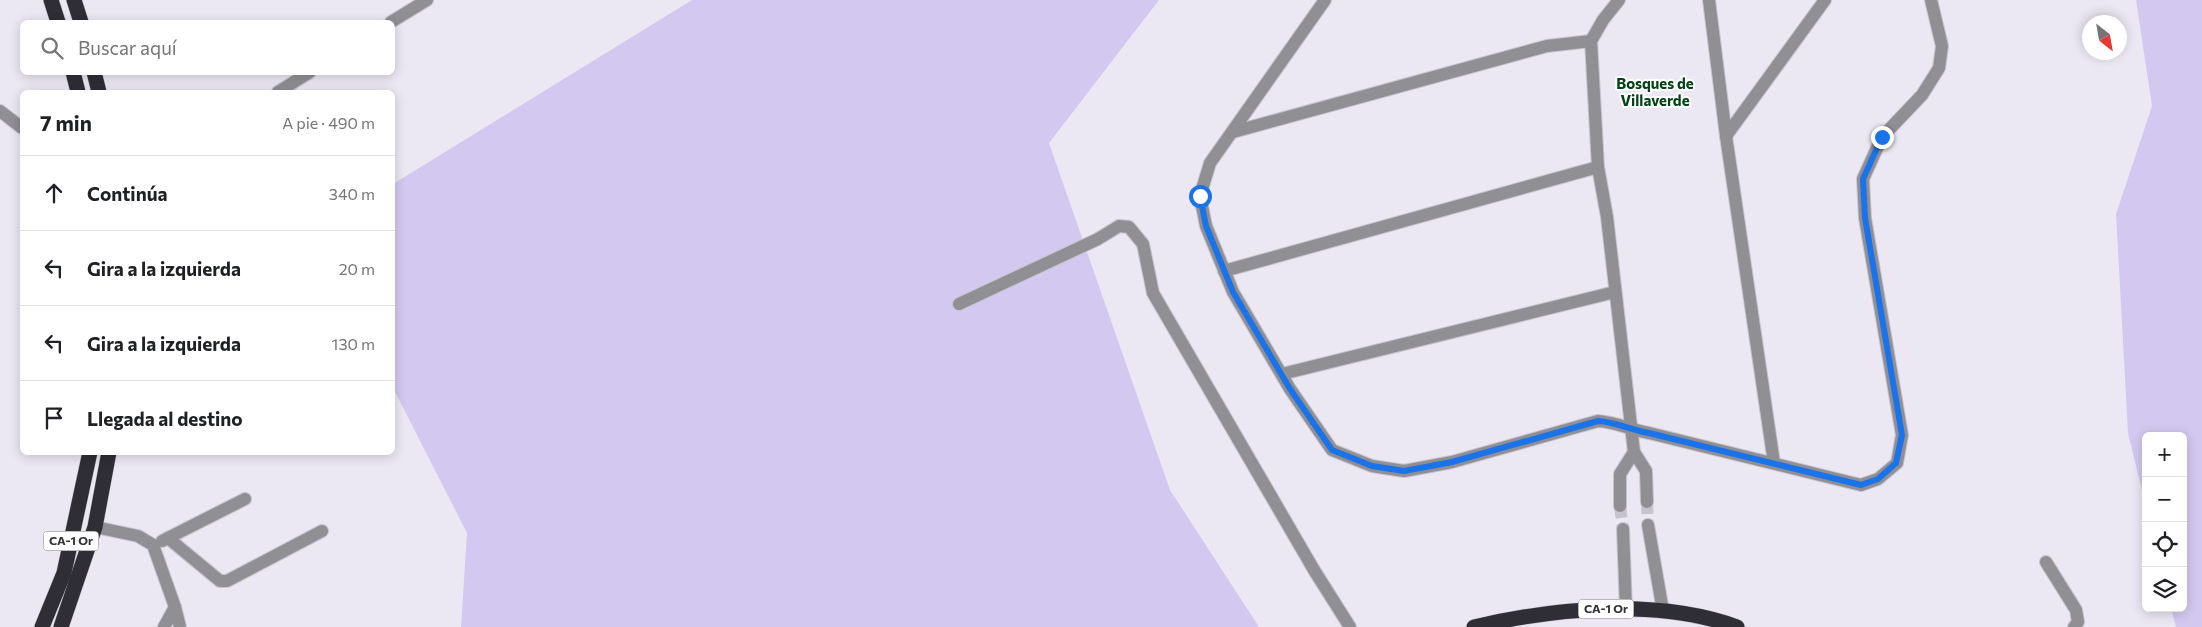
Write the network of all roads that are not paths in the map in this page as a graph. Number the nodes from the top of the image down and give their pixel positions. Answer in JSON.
{"nodes":[{"id":1,"x":51,"y":0,"type":"edge"},
{"id":2,"x":74,"y":0,"type":"edge"},
{"id":3,"x":427,"y":0,"type":"edge"},
{"id":4,"x":1325,"y":0,"type":"edge"},
{"id":5,"x":1618,"y":0,"type":"edge"},
{"id":6,"x":1709,"y":0,"type":"edge"},
{"id":7,"x":1825,"y":0,"type":"edge"},
{"id":8,"x":1932,"y":0,"type":"edge"},
{"id":9,"x":57,"y":20,"type":"edge"},
{"id":10,"x":80,"y":20,"type":"edge"},
{"id":11,"x":394,"y":20,"type":"edge"},
{"id":12,"x":1591,"y":41,"type":"junction"},
{"id":13,"x":74,"y":75,"type":"edge"},
{"id":14,"x":95,"y":75,"type":"edge"},
{"id":15,"x":305,"y":75,"type":"edge"},
{"id":16,"x":78,"y":90,"type":"edge"},
{"id":17,"x":98,"y":90,"type":"edge"},
{"id":18,"x":281,"y":90,"type":"edge"},
{"id":19,"x":0,"y":111,"type":"edge"},
{"id":20,"x":20,"y":126,"type":"edge"},
{"id":21,"x":1233,"y":132,"type":"junction"},
{"id":22,"x":1726,"y":136,"type":"junction"},
{"id":23,"x":1598,"y":167,"type":"junction"},
{"id":24,"x":1224,"y":271,"type":"junction"},
{"id":25,"x":1615,"y":292,"type":"junction"},
{"id":26,"x":958,"y":304,"type":"dead end"},
{"id":27,"x":1282,"y":374,"type":"junction"},
{"id":28,"x":1632,"y":430,"type":"junction"},
{"id":29,"x":1634,"y":452,"type":"junction"},
{"id":30,"x":89,"y":455,"type":"edge"},
{"id":31,"x":108,"y":455,"type":"edge"},
{"id":32,"x":1774,"y":464,"type":"junction"},
{"id":33,"x":245,"y":499,"type":"dead end"},
{"id":34,"x":1647,"y":502,"type":"tunnel mouth"},
{"id":35,"x":1620,"y":506,"type":"tunnel mouth"},
{"id":36,"x":1648,"y":525,"type":"tunnel mouth"},
{"id":37,"x":95,"y":527,"type":"junction"},
{"id":38,"x":1623,"y":529,"type":"tunnel mouth"},
{"id":39,"x":322,"y":531,"type":"dead end"},
{"id":40,"x":168,"y":538,"type":"junction"},
{"id":41,"x":153,"y":545,"type":"junction"},
{"id":42,"x":2046,"y":562,"type":"dead end"},
{"id":43,"x":175,"y":607,"type":"junction"},
{"id":44,"x":1626,"y":610,"type":"junction"},
{"id":45,"x":1663,"y":611,"type":"junction"},
{"id":46,"x":42,"y":627,"type":"edge"},
{"id":47,"x":61,"y":627,"type":"edge"},
{"id":48,"x":164,"y":627,"type":"edge"},
{"id":49,"x":180,"y":627,"type":"edge"},
{"id":50,"x":1350,"y":627,"type":"edge"},
{"id":51,"x":1474,"y":627,"type":"edge"},
{"id":52,"x":1737,"y":627,"type":"edge"},
{"id":53,"x":2074,"y":627,"type":"edge"}],
"edges":[{"from":1,"to":9,"type":"highway"},
{"from":2,"to":10,"type":"highway"},
{"from":3,"to":11,"type":"street"},
{"from":4,"to":21,"type":"street"},
{"from":5,"to":12,"type":"street"},
{"from":6,"to":22,"type":"street"},
{"from":7,"to":22,"type":"street"},
{"from":8,"to":32,"type":"street"},
{"from":12,"to":21,"type":"street"},
{"from":12,"to":23,"type":"street"},
{"from":13,"to":16,"type":"highway"},
{"from":14,"to":17,"type":"highway"},
{"from":15,"to":18,"type":"street"},
{"from":19,"to":20,"type":"street"},
{"from":21,"to":24,"type":"street"},
{"from":22,"to":32,"type":"street"},
{"from":23,"to":24,"type":"street"},
{"from":23,"to":25,"type":"street"},
{"from":24,"to":27,"type":"street"},
{"from":25,"to":27,"type":"street"},
{"from":25,"to":28,"type":"street"},
{"from":26,"to":50,"type":"street"},
{"from":27,"to":28,"type":"street"},
{"from":28,"to":29,"type":"street"},
{"from":28,"to":32,"type":"street"},
{"from":29,"to":34,"type":"street"},
{"from":29,"to":35,"type":"street"},
{"from":30,"to":46,"type":"highway","number":"CA-1 Or"},
{"from":31,"to":37,"type":"highway","number":"CA-1 Or"},
{"from":33,"to":40,"type":"street"},
{"from":36,"to":45,"type":"street"},
{"from":37,"to":41,"type":"street"},
{"from":37,"to":47,"type":"highway","number":"CA-1 Or"},
{"from":38,"to":44,"type":"street"},
{"from":39,"to":40,"type":"street"},
{"from":40,"to":41,"type":"street"},
{"from":41,"to":43,"type":"street"},
{"from":42,"to":53,"type":"street"},
{"from":43,"to":48,"type":"street"},
{"from":43,"to":49,"type":"street"},
{"from":44,"to":45,"type":"highway","number":"CA-1 Or"},
{"from":44,"to":51,"type":"highway","number":"CA-1 Or"},
{"from":45,"to":52,"type":"highway","number":"CA-1 Or"}]}
